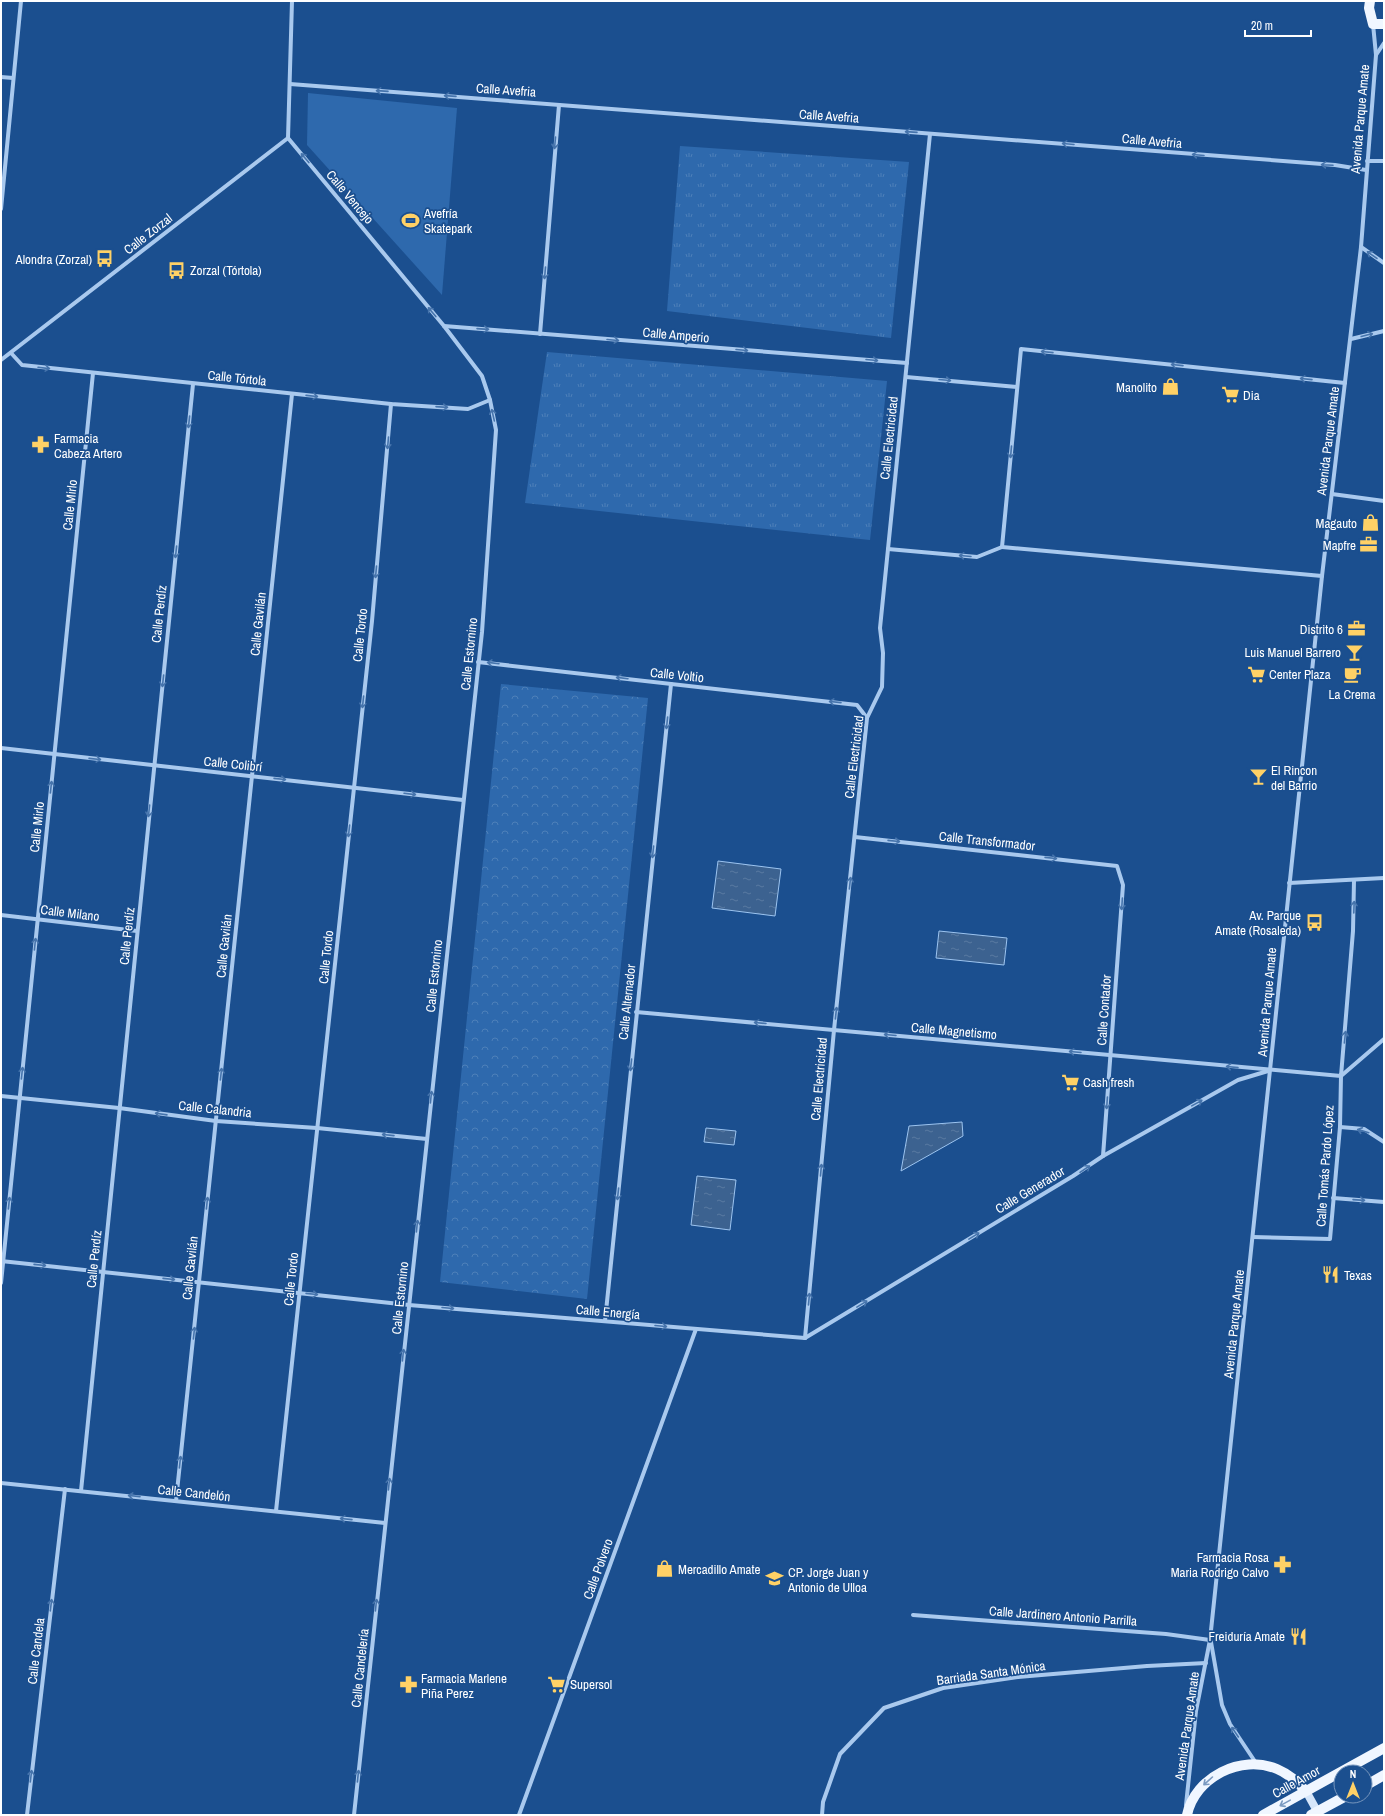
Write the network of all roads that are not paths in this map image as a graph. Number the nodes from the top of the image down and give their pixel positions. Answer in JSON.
{"nodes":[{"id":1,"x":20,"y":1,"type":"edge"},
{"id":2,"x":292,"y":1,"type":"edge"},
{"id":3,"x":1370,"y":1,"type":"edge"},
{"id":4,"x":1373,"y":24,"type":"junction"},
{"id":5,"x":1384,"y":24,"type":"edge"},
{"id":6,"x":1384,"y":43,"type":"edge"},
{"id":7,"x":1376,"y":55,"type":"junction"},
{"id":8,"x":1,"y":77,"type":"edge"},
{"id":9,"x":14,"y":78,"type":"junction"},
{"id":10,"x":290,"y":84,"type":"junction"},
{"id":11,"x":558,"y":104,"type":"junction"},
{"id":12,"x":930,"y":134,"type":"junction"},
{"id":13,"x":288,"y":138,"type":"junction"},
{"id":14,"x":1367,"y":161,"type":"junction"},
{"id":15,"x":1384,"y":161,"type":"edge"},
{"id":16,"x":1366,"y":170,"type":"junction"},
{"id":17,"x":1,"y":209,"type":"edge"},
{"id":18,"x":1361,"y":247,"type":"junction"},
{"id":19,"x":1384,"y":263,"type":"edge"},
{"id":20,"x":444,"y":326,"type":"junction"},
{"id":21,"x":1384,"y":331,"type":"edge"},
{"id":22,"x":540,"y":334,"type":"junction"},
{"id":23,"x":1351,"y":339,"type":"junction"},
{"id":24,"x":11,"y":352,"type":"junction"},
{"id":25,"x":1,"y":360,"type":"edge"},
{"id":26,"x":907,"y":363,"type":"junction"},
{"id":27,"x":93,"y":373,"type":"junction"},
{"id":28,"x":906,"y":377,"type":"junction"},
{"id":29,"x":1345,"y":383,"type":"junction"},
{"id":30,"x":193,"y":384,"type":"junction"},
{"id":31,"x":1017,"y":387,"type":"junction"},
{"id":32,"x":292,"y":394,"type":"junction"},
{"id":33,"x":490,"y":400,"type":"junction"},
{"id":34,"x":391,"y":404,"type":"junction"},
{"id":35,"x":1332,"y":494,"type":"junction"},
{"id":36,"x":1384,"y":501,"type":"edge"},
{"id":37,"x":1002,"y":547,"type":"junction"},
{"id":38,"x":888,"y":550,"type":"junction"},
{"id":39,"x":1322,"y":576,"type":"junction"},
{"id":40,"x":478,"y":662,"type":"junction"},
{"id":41,"x":671,"y":684,"type":"junction"},
{"id":42,"x":867,"y":718,"type":"junction"},
{"id":43,"x":1,"y":748,"type":"edge"},
{"id":44,"x":54,"y":754,"type":"junction"},
{"id":45,"x":154,"y":765,"type":"junction"},
{"id":46,"x":252,"y":776,"type":"junction"},
{"id":47,"x":354,"y":787,"type":"junction"},
{"id":48,"x":463,"y":800,"type":"junction"},
{"id":49,"x":855,"y":837,"type":"junction"},
{"id":50,"x":1117,"y":866,"type":"joint"},
{"id":51,"x":1384,"y":878,"type":"edge"},
{"id":52,"x":1354,"y":880,"type":"junction"},
{"id":53,"x":1289,"y":883,"type":"junction"},
{"id":54,"x":1,"y":915,"type":"edge"},
{"id":55,"x":38,"y":919,"type":"junction"},
{"id":56,"x":137,"y":931,"type":"junction"},
{"id":57,"x":636,"y":1012,"type":"junction"},
{"id":58,"x":834,"y":1030,"type":"junction"},
{"id":59,"x":1384,"y":1039,"type":"edge"},
{"id":60,"x":1111,"y":1055,"type":"junction"},
{"id":61,"x":1271,"y":1070,"type":"junction"},
{"id":62,"x":1341,"y":1076,"type":"junction"},
{"id":63,"x":1,"y":1096,"type":"edge"},
{"id":64,"x":20,"y":1098,"type":"junction"},
{"id":65,"x":120,"y":1108,"type":"junction"},
{"id":66,"x":216,"y":1121,"type":"junction"},
{"id":67,"x":1340,"y":1127,"type":"junction"},
{"id":68,"x":317,"y":1128,"type":"junction"},
{"id":69,"x":427,"y":1139,"type":"junction"},
{"id":70,"x":1384,"y":1142,"type":"edge"},
{"id":71,"x":1103,"y":1156,"type":"junction"},
{"id":72,"x":1333,"y":1198,"type":"junction"},
{"id":73,"x":1384,"y":1202,"type":"edge"},
{"id":74,"x":1253,"y":1237,"type":"junction"},
{"id":75,"x":2,"y":1261,"type":"edge"},
{"id":76,"x":103,"y":1272,"type":"junction"},
{"id":77,"x":199,"y":1282,"type":"junction"},
{"id":78,"x":1,"y":1283,"type":"edge"},
{"id":79,"x":300,"y":1293,"type":"junction"},
{"id":80,"x":409,"y":1305,"type":"junction"},
{"id":81,"x":605,"y":1321,"type":"junction"},
{"id":82,"x":696,"y":1329,"type":"junction"},
{"id":83,"x":805,"y":1338,"type":"junction"},
{"id":84,"x":1,"y":1483,"type":"edge"},
{"id":85,"x":65,"y":1489,"type":"junction"},
{"id":86,"x":81,"y":1491,"type":"junction"},
{"id":87,"x":176,"y":1501,"type":"junction"},
{"id":88,"x":276,"y":1511,"type":"junction"},
{"id":89,"x":385,"y":1523,"type":"junction"},
{"id":90,"x":913,"y":1615,"type":"dead end"},
{"id":91,"x":1210,"y":1640,"type":"junction"},
{"id":92,"x":1206,"y":1663,"type":"junction"},
{"id":93,"x":1384,"y":1748,"type":"edge"},
{"id":94,"x":1257,"y":1764,"type":"junction"},
{"id":95,"x":1384,"y":1775,"type":"edge"},
{"id":96,"x":1373,"y":1781,"type":"edge"},
{"id":97,"x":1306,"y":1791,"type":"junction"},
{"id":98,"x":1333,"y":1804,"type":"edge"},
{"id":99,"x":1315,"y":1814,"type":"edge"},
{"id":100,"x":27,"y":1815,"type":"edge"},
{"id":101,"x":354,"y":1815,"type":"edge"},
{"id":102,"x":520,"y":1815,"type":"edge"},
{"id":103,"x":822,"y":1815,"type":"edge"},
{"id":104,"x":1186,"y":1815,"type":"edge"},
{"id":105,"x":1263,"y":1815,"type":"edge"}],
"edges":[{"from":1,"to":9,"type":"street"},
{"from":2,"to":10,"type":"street"},
{"from":3,"to":4,"type":"main road"},
{"from":4,"to":5,"type":"main road"},
{"from":4,"to":7,"type":"street","name":"Avenida Parque Amate"},
{"from":6,"to":7,"type":"street"},
{"from":7,"to":14,"type":"street","name":"Avenida Parque Amate"},
{"from":8,"to":9,"type":"street"},
{"from":9,"to":17,"type":"street"},
{"from":11,"to":10,"type":"street","name":"Calle Avefria","one_way":true},
{"from":10,"to":13,"type":"street"},
{"from":12,"to":11,"type":"street","name":"Calle Avefria","one_way":true},
{"from":11,"to":22,"type":"street","one_way":true},
{"from":16,"to":12,"type":"street","name":"Calle Avefria","one_way":true},
{"from":12,"to":26,"type":"street","name":"Calle Electricidad"},
{"from":20,"to":13,"type":"street","name":"Calle Vencejo","one_way":true},
{"from":13,"to":24,"type":"street","name":"Calle Zorzal"},
{"from":14,"to":15,"type":"street"},
{"from":14,"to":16,"type":"street","name":"Avenida Parque Amate"},
{"from":16,"to":18,"type":"street","name":"Avenida Parque Amate"},
{"from":19,"to":18,"type":"street","one_way":true},
{"from":18,"to":23,"type":"street","name":"Avenida Parque Amate"},
{"from":20,"to":22,"type":"street","name":"Calle Amperio","one_way":true},
{"from":20,"to":33,"type":"street","name":"Calle Vencejo"},
{"from":23,"to":21,"type":"street","one_way":true},
{"from":22,"to":26,"type":"street","name":"Calle Amperio","one_way":true},
{"from":23,"to":29,"type":"street","name":"Avenida Parque Amate"},
{"from":24,"to":25,"type":"street","name":"Calle Zorzal"},
{"from":24,"to":27,"type":"street","name":"Calle Tórtola","one_way":true},
{"from":26,"to":28,"type":"street","name":"Calle Electricidad"},
{"from":27,"to":30,"type":"street","name":"Calle Tórtola"},
{"from":27,"to":44,"type":"street","name":"Calle Mirlo"},
{"from":28,"to":31,"type":"street","one_way":true},
{"from":28,"to":38,"type":"street","name":"Calle Electricidad"},
{"from":29,"to":31,"type":"street","one_way":true},
{"from":29,"to":35,"type":"street","name":"Avenida Parque Amate"},
{"from":30,"to":32,"type":"street","name":"Calle Tórtola"},
{"from":30,"to":45,"type":"street","name":"Calle Perdíz","one_way":true},
{"from":31,"to":37,"type":"street","one_way":true},
{"from":32,"to":34,"type":"street","name":"Calle Tórtola","one_way":true},
{"from":32,"to":46,"type":"street","name":"Calle Gavilán"},
{"from":34,"to":33,"type":"street","name":"Calle Tórtola","one_way":true},
{"from":40,"to":33,"type":"street","name":"Calle Estornino","one_way":true},
{"from":34,"to":47,"type":"street","name":"Calle Tordo","one_way":true},
{"from":35,"to":36,"type":"street"},
{"from":35,"to":39,"type":"street","name":"Avenida Parque Amate"},
{"from":37,"to":38,"type":"street","one_way":true},
{"from":37,"to":39,"type":"street"},
{"from":38,"to":42,"type":"street","name":"Calle Electricidad"},
{"from":39,"to":53,"type":"street","name":"Avenida Parque Amate"},
{"from":41,"to":40,"type":"street","name":"Calle Voltio","one_way":true},
{"from":40,"to":48,"type":"street","name":"Calle Estornino"},
{"from":42,"to":41,"type":"street","name":"Calle Voltio","one_way":true},
{"from":41,"to":57,"type":"street","name":"Calle Alternador","one_way":true},
{"from":42,"to":49,"type":"street","name":"Calle Electricidad"},
{"from":43,"to":44,"type":"street","name":"Calle Colibrí"},
{"from":44,"to":45,"type":"street","name":"Calle Colibrí","one_way":true},
{"from":55,"to":44,"type":"street","name":"Calle Mirlo","one_way":true},
{"from":45,"to":46,"type":"street","name":"Calle Colibrí"},
{"from":45,"to":56,"type":"street","name":"Calle Perdíz","one_way":true},
{"from":46,"to":47,"type":"street","name":"Calle Colibrí","one_way":true},
{"from":66,"to":46,"type":"street","name":"Calle Gavilán","one_way":true},
{"from":47,"to":48,"type":"street","name":"Calle Colibrí","one_way":true},
{"from":47,"to":68,"type":"street","name":"Calle Tordo","one_way":true},
{"from":69,"to":48,"type":"street","name":"Calle Estornino","one_way":true},
{"from":49,"to":50,"type":"street","name":"Calle Transformador","one_way":true},
{"from":58,"to":49,"type":"street","name":"Calle Electricidad","one_way":true},
{"from":50,"to":60,"type":"street","name":"Calle Contador","one_way":true},
{"from":51,"to":52,"type":"street"},
{"from":52,"to":53,"type":"street"},
{"from":62,"to":52,"type":"street","name":"Calle Tomás Pardo López","one_way":true},
{"from":53,"to":61,"type":"street","name":"Avenida Parque Amate"},
{"from":54,"to":55,"type":"street","name":"Calle Milano"},
{"from":55,"to":56,"type":"street","name":"Calle Milano"},
{"from":64,"to":55,"type":"street","name":"Calle Mirlo","one_way":true},
{"from":56,"to":65,"type":"street","name":"Calle Perdíz"},
{"from":58,"to":57,"type":"street","name":"Calle Magnetismo","one_way":true},
{"from":57,"to":81,"type":"street","name":"Calle Alternador","one_way":true},
{"from":60,"to":58,"type":"street","name":"Calle Magnetismo","one_way":true},
{"from":83,"to":58,"type":"street","name":"Calle Electricidad","one_way":true},
{"from":59,"to":62,"type":"street"},
{"from":61,"to":60,"type":"street","name":"Calle Magnetismo","one_way":true},
{"from":60,"to":71,"type":"street","name":"Calle Contador","one_way":true},
{"from":61,"to":62,"type":"street","name":"Calle Magnetismo"},
{"from":71,"to":61,"type":"street","name":"Calle Generador","one_way":true},
{"from":61,"to":74,"type":"street","name":"Avenida Parque Amate"},
{"from":62,"to":67,"type":"street","name":"Calle Tomás Pardo López"},
{"from":63,"to":64,"type":"street","name":"Calle Calandria"},
{"from":64,"to":65,"type":"street","name":"Calle Calandria"},
{"from":75,"to":64,"type":"street","name":"Calle Mirlo","one_way":true},
{"from":66,"to":65,"type":"street","name":"Calle Calandria","one_way":true},
{"from":65,"to":76,"type":"street","name":"Calle Perdíz"},
{"from":66,"to":68,"type":"street","name":"Calle Calandria"},
{"from":77,"to":66,"type":"street","name":"Calle Gavilán","one_way":true},
{"from":70,"to":67,"type":"street","one_way":true},
{"from":67,"to":72,"type":"street","name":"Calle Tomás Pardo López"},
{"from":69,"to":68,"type":"street","name":"Calle Calandria","one_way":true},
{"from":68,"to":79,"type":"street","name":"Calle Tordo"},
{"from":80,"to":69,"type":"street","name":"Calle Estornino","one_way":true},
{"from":83,"to":71,"type":"street","name":"Calle Generador","one_way":true},
{"from":72,"to":73,"type":"street","one_way":true},
{"from":72,"to":74,"type":"street","name":"Calle Tomás Pardo López"},
{"from":74,"to":91,"type":"street","name":"Avenida Parque Amate"},
{"from":75,"to":76,"type":"street","name":"Calle Energía","one_way":true},
{"from":75,"to":78,"type":"street","name":"Calle Mirlo"},
{"from":76,"to":77,"type":"street","name":"Calle Energía","one_way":true},
{"from":76,"to":86,"type":"street","name":"Calle Perdíz"},
{"from":77,"to":79,"type":"street","name":"Calle Energía"},
{"from":87,"to":77,"type":"street","name":"Calle Gavilán","one_way":true},
{"from":79,"to":80,"type":"street","name":"Calle Energía","one_way":true},
{"from":79,"to":88,"type":"street","name":"Calle Tordo"},
{"from":80,"to":81,"type":"street","name":"Calle Energía","one_way":true},
{"from":89,"to":80,"type":"street","name":"Calle Estornino","one_way":true},
{"from":81,"to":82,"type":"street","name":"Calle Energía","one_way":true},
{"from":82,"to":83,"type":"street","name":"Calle Energía"},
{"from":82,"to":102,"type":"street","name":"Calle Polvero"},
{"from":84,"to":85,"type":"street","name":"Calle Candelón"},
{"from":85,"to":86,"type":"street","name":"Calle Candelón"},
{"from":100,"to":85,"type":"street","name":"Calle Candela","one_way":true},
{"from":87,"to":86,"type":"street","name":"Calle Candelón","one_way":true},
{"from":87,"to":88,"type":"street","name":"Calle Candelón"},
{"from":89,"to":88,"type":"street","name":"Calle Candelón","one_way":true},
{"from":101,"to":89,"type":"street","name":"Calle Candelería","one_way":true},
{"from":90,"to":91,"type":"street","name":"Calle Jardinero Antonio Parrilla"},
{"from":91,"to":92,"type":"street","name":"Avenida Parque Amate"},
{"from":94,"to":91,"type":"street","name":"Avenida Parque Amate","one_way":true},
{"from":92,"to":103,"type":"street","name":"Barriada Santa Mónica"},
{"from":92,"to":104,"type":"street","name":"Avenida Parque Amate"},
{"from":93,"to":97,"type":"main road","name":"Calle Amor"},
{"from":94,"to":97,"type":"main road"},
{"from":94,"to":104,"type":"main road","one_way":true},
{"from":95,"to":96,"type":"main road"},
{"from":97,"to":99,"type":"main road"},
{"from":97,"to":105,"type":"main road","name":"Calle Amor","one_way":true},
{"from":98,"to":99,"type":"main road"}]}
